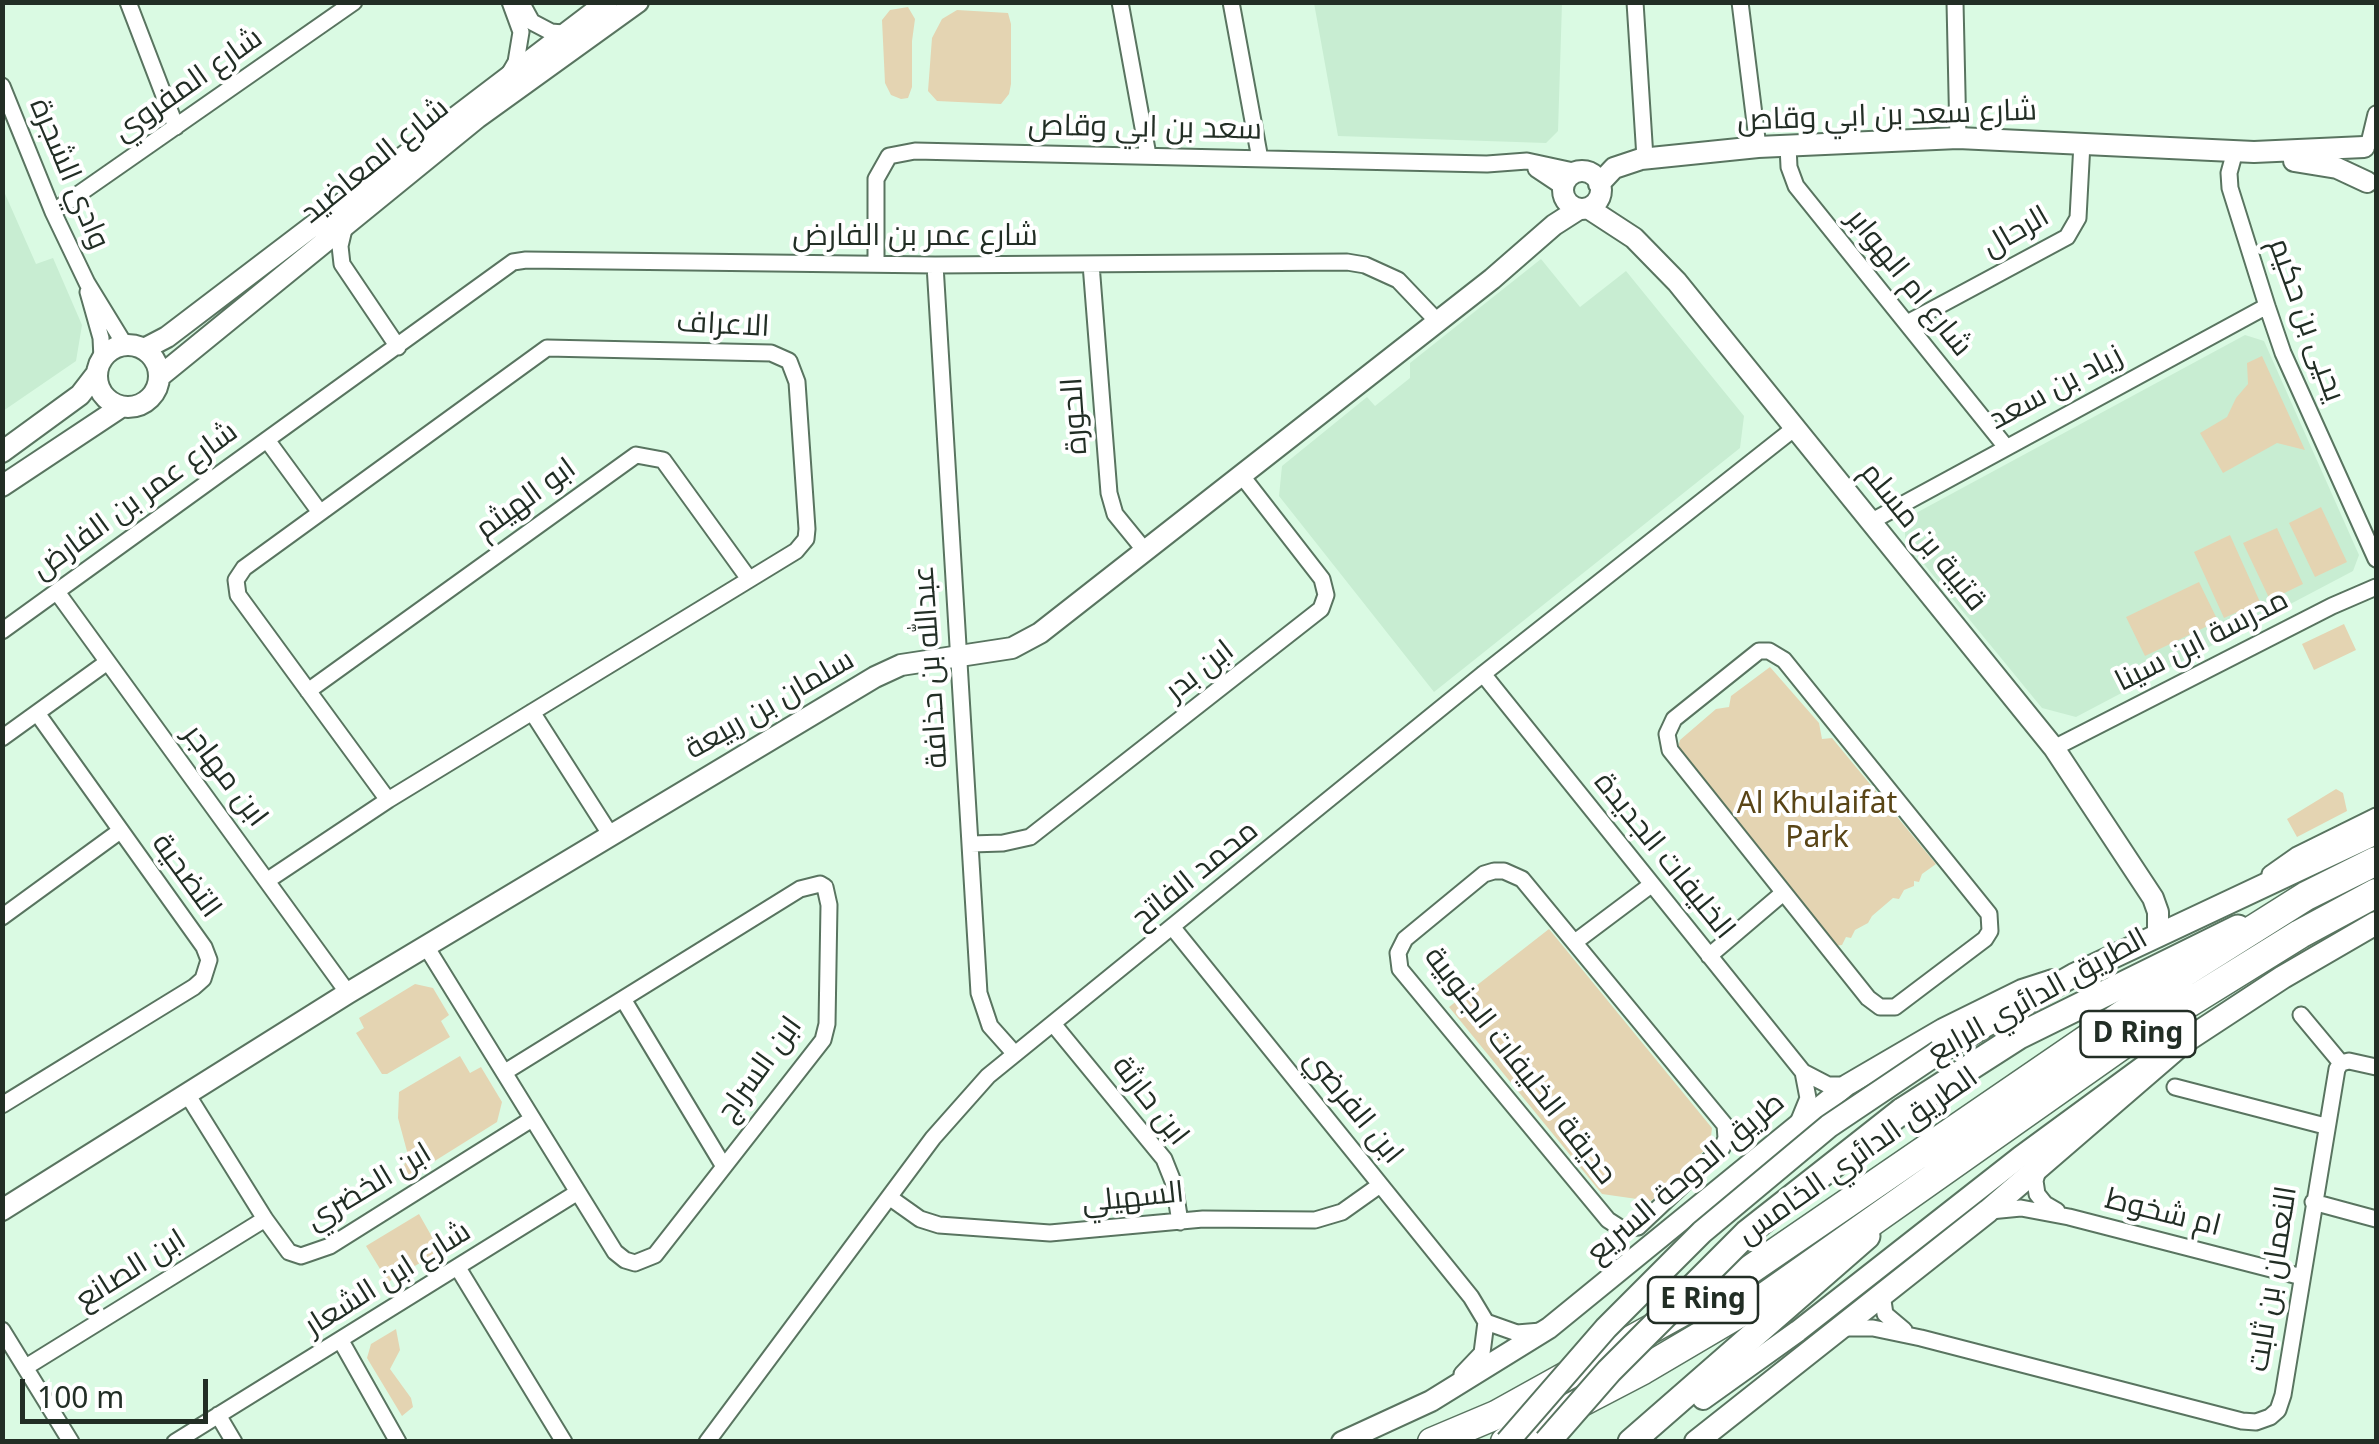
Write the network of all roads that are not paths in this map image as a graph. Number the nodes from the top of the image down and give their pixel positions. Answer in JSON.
{"nodes":[{"id":1,"x":128,"y":2,"type":"edge"},
{"id":2,"x":354,"y":2,"type":"edge"},
{"id":3,"x":510,"y":2,"type":"edge"},
{"id":4,"x":521,"y":2,"type":"edge"},
{"id":5,"x":607,"y":2,"type":"edge"},
{"id":6,"x":638,"y":2,"type":"edge"},
{"id":7,"x":1120,"y":2,"type":"edge"},
{"id":8,"x":1231,"y":2,"type":"edge"},
{"id":9,"x":1636,"y":2,"type":"edge"},
{"id":10,"x":1740,"y":2,"type":"edge"},
{"id":11,"x":1954,"y":2,"type":"edge"},
{"id":12,"x":563,"y":32,"type":"junction"},
{"id":13,"x":509,"y":74,"type":"junction"},
{"id":14,"x":2,"y":86,"type":"edge"},
{"id":15,"x":2376,"y":114,"type":"edge"},
{"id":16,"x":176,"y":126,"type":"junction"},
{"id":17,"x":1958,"y":138,"type":"junction"},
{"id":18,"x":2082,"y":143,"type":"junction"},
{"id":19,"x":2370,"y":143,"type":"edge"},
{"id":20,"x":1788,"y":146,"type":"junction"},
{"id":21,"x":1758,"y":147,"type":"junction"},
{"id":22,"x":2245,"y":152,"type":"junction"},
{"id":23,"x":1148,"y":155,"type":"junction"},
{"id":24,"x":1260,"y":159,"type":"junction"},
{"id":25,"x":1643,"y":159,"type":"junction"},
{"id":26,"x":1513,"y":163,"type":"joint"},
{"id":27,"x":2372,"y":185,"type":"edge"},
{"id":28,"x":1581,"y":190,"type":"junction"},
{"id":29,"x":54,"y":212,"type":"junction"},
{"id":30,"x":345,"y":225,"type":"junction"},
{"id":31,"x":306,"y":256,"type":"junction"},
{"id":32,"x":342,"y":264,"type":"junction"},
{"id":33,"x":876,"y":264,"type":"junction"},
{"id":34,"x":1091,"y":264,"type":"junction"},
{"id":35,"x":935,"y":265,"type":"junction"},
{"id":36,"x":87,"y":283,"type":"junction"},
{"id":37,"x":2267,"y":306,"type":"junction"},
{"id":38,"x":1438,"y":322,"type":"junction"},
{"id":39,"x":1907,"y":324,"type":"junction"},
{"id":40,"x":398,"y":346,"type":"junction"},
{"id":41,"x":134,"y":347,"type":"junction"},
{"id":42,"x":100,"y":366,"type":"junction"},
{"id":43,"x":159,"y":377,"type":"junction"},
{"id":44,"x":121,"y":407,"type":"junction"},
{"id":45,"x":1796,"y":427,"type":"junction"},
{"id":46,"x":266,"y":440,"type":"junction"},
{"id":47,"x":2006,"y":447,"type":"junction"},
{"id":48,"x":2,"y":452,"type":"edge"},
{"id":49,"x":1242,"y":476,"type":"junction"},
{"id":50,"x":2,"y":486,"type":"edge"},
{"id":51,"x":319,"y":511,"type":"junction"},
{"id":52,"x":1872,"y":521,"type":"junction"},
{"id":53,"x":1146,"y":552,"type":"junction"},
{"id":54,"x":2376,"y":559,"type":"edge"},
{"id":55,"x":749,"y":579,"type":"junction"},
{"id":56,"x":2376,"y":587,"type":"edge"},
{"id":57,"x":57,"y":592,"type":"junction"},
{"id":58,"x":2,"y":631,"type":"edge"},
{"id":59,"x":956,"y":658,"type":"junction"},
{"id":60,"x":106,"y":663,"type":"junction"},
{"id":61,"x":1483,"y":674,"type":"junction"},
{"id":62,"x":308,"y":691,"type":"junction"},
{"id":63,"x":532,"y":712,"type":"junction"},
{"id":64,"x":37,"y":713,"type":"junction"},
{"id":65,"x":2,"y":738,"type":"edge"},
{"id":66,"x":2054,"y":748,"type":"junction"},
{"id":67,"x":388,"y":800,"type":"junction"},
{"id":68,"x":2376,"y":816,"type":"edge"},
{"id":69,"x":120,"y":832,"type":"junction"},
{"id":70,"x":2376,"y":833,"type":"edge"},
{"id":71,"x":610,"y":834,"type":"junction"},
{"id":72,"x":971,"y":844,"type":"junction"},
{"id":73,"x":2376,"y":861,"type":"edge"},
{"id":74,"x":268,"y":880,"type":"junction"},
{"id":75,"x":1650,"y":885,"type":"junction"},
{"id":76,"x":1784,"y":893,"type":"junction"},
{"id":77,"x":2376,"y":893,"type":"edge"},
{"id":78,"x":2306,"y":896,"type":"junction"},
{"id":79,"x":2153,"y":898,"type":"junction"},
{"id":80,"x":2224,"y":905,"type":"junction"},
{"id":81,"x":2,"y":916,"type":"edge"},
{"id":82,"x":2188,"y":922,"type":"junction"},
{"id":83,"x":2376,"y":923,"type":"edge"},
{"id":84,"x":1174,"y":928,"type":"junction"},
{"id":85,"x":2158,"y":936,"type":"junction"},
{"id":86,"x":1575,"y":942,"type":"junction"},
{"id":87,"x":427,"y":948,"type":"junction"},
{"id":88,"x":1709,"y":956,"type":"junction"},
{"id":89,"x":2074,"y":975,"type":"junction"},
{"id":90,"x":348,"y":993,"type":"junction"},
{"id":91,"x":623,"y":999,"type":"junction"},
{"id":92,"x":2301,"y":1015,"type":"dead end"},
{"id":93,"x":1054,"y":1025,"type":"junction"},
{"id":94,"x":2184,"y":1042,"type":"junction"},
{"id":95,"x":1015,"y":1054,"type":"junction"},
{"id":96,"x":2340,"y":1063,"type":"junction"},
{"id":97,"x":2376,"y":1066,"type":"edge"},
{"id":98,"x":505,"y":1072,"type":"junction"},
{"id":99,"x":1803,"y":1072,"type":"junction"},
{"id":100,"x":1847,"y":1085,"type":"junction"},
{"id":101,"x":2174,"y":1087,"type":"dead end"},
{"id":102,"x":187,"y":1094,"type":"junction"},
{"id":103,"x":2,"y":1105,"type":"edge"},
{"id":104,"x":532,"y":1119,"type":"junction"},
{"id":105,"x":1797,"y":1123,"type":"junction"},
{"id":106,"x":2326,"y":1126,"type":"junction"},
{"id":107,"x":723,"y":1165,"type":"junction"},
{"id":108,"x":2038,"y":1168,"type":"junction"},
{"id":109,"x":1380,"y":1185,"type":"junction"},
{"id":110,"x":578,"y":1192,"type":"junction"},
{"id":111,"x":1911,"y":1194,"type":"junction"},
{"id":112,"x":889,"y":1197,"type":"junction"},
{"id":113,"x":2313,"y":1202,"type":"junction"},
{"id":114,"x":4,"y":1204,"type":"edge"},
{"id":115,"x":1988,"y":1212,"type":"junction"},
{"id":116,"x":2069,"y":1218,"type":"junction"},
{"id":117,"x":265,"y":1219,"type":"junction"},
{"id":118,"x":2376,"y":1219,"type":"edge"},
{"id":119,"x":1180,"y":1222,"type":"junction"},
{"id":120,"x":458,"y":1268,"type":"junction"},
{"id":121,"x":2302,"y":1278,"type":"junction"},
{"id":122,"x":1882,"y":1294,"type":"junction"},
{"id":123,"x":1486,"y":1322,"type":"junction"},
{"id":124,"x":1548,"y":1328,"type":"junction"},
{"id":125,"x":1842,"y":1328,"type":"junction"},
{"id":126,"x":2,"y":1330,"type":"edge"},
{"id":127,"x":1922,"y":1338,"type":"junction"},
{"id":128,"x":342,"y":1341,"type":"junction"},
{"id":129,"x":26,"y":1367,"type":"junction"},
{"id":130,"x":1702,"y":1399,"type":"dead end"},
{"id":131,"x":1431,"y":1401,"type":"junction"},
{"id":132,"x":218,"y":1415,"type":"junction"},
{"id":133,"x":71,"y":1442,"type":"edge"},
{"id":134,"x":175,"y":1442,"type":"edge"},
{"id":135,"x":234,"y":1442,"type":"edge"},
{"id":136,"x":398,"y":1442,"type":"edge"},
{"id":137,"x":564,"y":1442,"type":"edge"},
{"id":138,"x":706,"y":1442,"type":"edge"},
{"id":139,"x":1342,"y":1442,"type":"edge"},
{"id":140,"x":1432,"y":1442,"type":"edge"},
{"id":141,"x":1506,"y":1442,"type":"edge"},
{"id":142,"x":1547,"y":1442,"type":"edge"},
{"id":143,"x":1631,"y":1442,"type":"edge"},
{"id":144,"x":1696,"y":1442,"type":"edge"}],
"edges":[{"from":1,"to":16,"type":"street"},
{"from":2,"to":16,"type":"street","name":"شارع المفروي"},
{"from":3,"to":13,"type":"street"},
{"from":4,"to":12,"type":"street"},
{"from":5,"to":12,"type":"street","name":"شارع المعاضيد"},
{"from":6,"to":30,"type":"street","name":"شارع المعاضيد"},
{"from":7,"to":23,"type":"street"},
{"from":8,"to":24,"type":"street"},
{"from":9,"to":25,"type":"street"},
{"from":10,"to":21,"type":"street"},
{"from":11,"to":17,"type":"street"},
{"from":12,"to":13,"type":"street","name":"شارع المعاضيد"},
{"from":13,"to":41,"type":"street","name":"شارع المعاضيد"},
{"from":14,"to":29,"type":"street","name":"وادي الشجرة"},
{"from":15,"to":19,"type":"street"},
{"from":16,"to":29,"type":"street","name":"شارع المفروي"},
{"from":17,"to":18,"type":"street","name":"شارع سعد بن ابي وقاص"},
{"from":17,"to":20,"type":"street","name":"شارع سعد بن ابي وقاص"},
{"from":18,"to":22,"type":"street","name":"شارع سعد بن ابي وقاص"},
{"from":18,"to":39,"type":"street","name":"الرحال"},
{"from":19,"to":22,"type":"street","name":"شارع سعد بن ابي وقاص"},
{"from":19,"to":27,"type":"street"},
{"from":20,"to":21,"type":"street","name":"شارع سعد بن ابي وقاص"},
{"from":20,"to":39,"type":"street","name":"شارع ام الهوابر"},
{"from":21,"to":25,"type":"street","name":"شارع سعد بن ابي وقاص"},
{"from":22,"to":27,"type":"street","name":"شارع سعد بن ابي وقاص"},
{"from":22,"to":37,"type":"street","name":"يحيى بن حكيم"},
{"from":23,"to":24,"type":"street","name":"سعد بن ابي وقاص"},
{"from":23,"to":33,"type":"street","name":"سعد بن ابي وقاص"},
{"from":24,"to":26,"type":"street","name":"سعد بن ابي وقاص"},
{"from":25,"to":28,"type":"street","name":"شارع سعد بن ابي وقاص"},
{"from":26,"to":28,"type":"street","name":"شارع سعد بن ابي وقاص"},
{"from":28,"to":38,"type":"street","name":"سلمان بن ربيعة"},
{"from":28,"to":45,"type":"street","name":"قتيبة بن مسلم"},
{"from":29,"to":36,"type":"street","name":"وادي الشجرة"},
{"from":30,"to":31,"type":"street","name":"شارع المعاضيد"},
{"from":30,"to":32,"type":"street"},
{"from":31,"to":32,"type":"street"},
{"from":31,"to":43,"type":"street","name":"شارع المعاضيد"},
{"from":32,"to":40,"type":"street"},
{"from":33,"to":35,"type":"street","name":"شارع عمر بن الفارض"},
{"from":33,"to":40,"type":"street","name":"شارع عمر بن الفارض"},
{"from":34,"to":35,"type":"street","name":"شارع عمر بن الفارض"},
{"from":34,"to":38,"type":"street","name":"شارع عمر بن الفارض"},
{"from":34,"to":53,"type":"street","name":"الحورة"},
{"from":35,"to":59,"type":"street","name":"عبدالله بن حذافة"},
{"from":36,"to":41,"type":"street","name":"وادي الشجرة"},
{"from":36,"to":42,"type":"street","name":"وادي الشجرة"},
{"from":37,"to":47,"type":"street","name":"زياد بن سعد"},
{"from":37,"to":54,"type":"street","name":"يحيى بن حكيم"},
{"from":38,"to":49,"type":"street","name":"سلمان بن ربيعة"},
{"from":39,"to":47,"type":"street","name":"شارع ام الهوابر"},
{"from":40,"to":46,"type":"street","name":"شارع عمر بن الفارض"},
{"from":41,"to":42,"type":"street"},
{"from":41,"to":43,"type":"street"},
{"from":42,"to":44,"type":"street"},
{"from":42,"to":48,"type":"street"},
{"from":43,"to":44,"type":"street"},
{"from":44,"to":50,"type":"street"},
{"from":45,"to":52,"type":"street","name":"قتيبة بن مسلم"},
{"from":45,"to":61,"type":"street","name":"محمد الفاتح"},
{"from":46,"to":51,"type":"street"},
{"from":46,"to":57,"type":"street","name":"شارع عمر بن الفارض"},
{"from":47,"to":52,"type":"street","name":"زياد بن سعد"},
{"from":49,"to":53,"type":"street","name":"سلمان بن ربيعة"},
{"from":49,"to":72,"type":"street","name":"ابن بدر"},
{"from":51,"to":55,"type":"street","name":"الاعراف"},
{"from":51,"to":62,"type":"street","name":"الاعراف"},
{"from":52,"to":66,"type":"street","name":"قتيبة بن مسلم"},
{"from":53,"to":59,"type":"street","name":"سلمان بن ربيعة"},
{"from":55,"to":62,"type":"street","name":"ابو الهيثم"},
{"from":55,"to":63,"type":"street","name":"الاعراف"},
{"from":56,"to":66,"type":"street","name":"مدرسة ابن سينا"},
{"from":57,"to":58,"type":"street","name":"شارع عمر بن الفارض"},
{"from":57,"to":60,"type":"street","name":"ابن مهاجر"},
{"from":59,"to":71,"type":"street","name":"سلمان بن ربيعة"},
{"from":59,"to":72,"type":"street","name":"عبدالله بن حذافة"},
{"from":60,"to":64,"type":"street"},
{"from":60,"to":74,"type":"street","name":"ابن مهاجر"},
{"from":61,"to":75,"type":"street","name":"الخليفات الجديدة"},
{"from":61,"to":84,"type":"street","name":"محمد الفاتح"},
{"from":62,"to":67,"type":"street","name":"الاعراف"},
{"from":63,"to":67,"type":"street","name":"الاعراف"},
{"from":63,"to":71,"type":"street"},
{"from":64,"to":65,"type":"street"},
{"from":64,"to":69,"type":"street","name":"التضحية"},
{"from":66,"to":79,"type":"street","name":"قتيبة بن مسلم"},
{"from":67,"to":74,"type":"street","name":"الاعراف"},
{"from":68,"to":80,"type":"street","name":"الطريق الدائري الرابع"},
{"from":69,"to":81,"type":"street"},
{"from":69,"to":103,"type":"street","name":"التضحية"},
{"from":70,"to":80,"type":"main road","name":"الطريق الدائري الرابع","number":"D Ring"},
{"from":71,"to":87,"type":"street","name":"سلمان بن ربيعة"},
{"from":72,"to":95,"type":"street","name":"عبدالله بن حذافة"},
{"from":73,"to":78,"type":"highway","name":"الطريق الدائري الرابع","number":"D Ring"},
{"from":74,"to":90,"type":"street","name":"ابن مهاجر"},
{"from":75,"to":86,"type":"street"},
{"from":75,"to":88,"type":"street","name":"الخليفات الجديدة"},
{"from":76,"to":76,"type":"street"},
{"from":76,"to":88,"type":"street"},
{"from":77,"to":111,"type":"highway","number":"D Ring"},
{"from":78,"to":140,"type":"highway","name":"الطريق الدائري الخامس","number":"E Ring"},
{"from":78,"to":142,"type":"main road","name":"الطريق الدائري الرابع","number":"D Ring","bridge":true},
{"from":79,"to":82,"type":"street","name":"قتيبة بن مسلم"},
{"from":79,"to":85,"type":"street","name":"قتيبة بن مسلم"},
{"from":80,"to":82,"type":"main road","name":"الطريق الدائري الرابع","number":"D Ring"},
{"from":82,"to":85,"type":"main road","name":"الطريق الدائري الرابع","number":"D Ring"},
{"from":83,"to":94,"type":"main road","number":"D Ring"},
{"from":84,"to":93,"type":"street","name":"محمد الفاتح"},
{"from":84,"to":109,"type":"street","name":"ابن الفرضي"},
{"from":85,"to":89,"type":"main road","name":"الطريق الدائري الرابع","number":"D Ring"},
{"from":86,"to":86,"type":"street","name":"حديقة الخليفات الجنوبية"},
{"from":87,"to":90,"type":"street","name":"سلمان بن ربيعة"},
{"from":87,"to":98,"type":"street","name":"ابن السراج"},
{"from":88,"to":99,"type":"street","name":"الخليفات الجديدة"},
{"from":89,"to":100,"type":"street","name":"طريق الدوحة السريع"},
{"from":89,"to":141,"type":"main road","name":"الطريق الدائري الرابع","number":"D Ring","bridge":true},
{"from":90,"to":102,"type":"street","name":"سلمان بن ربيعة"},
{"from":91,"to":98,"type":"street","name":"ابن السراج"},
{"from":91,"to":107,"type":"street"},
{"from":91,"to":107,"type":"street","name":"ابن السراج"},
{"from":92,"to":96,"type":"street"},
{"from":93,"to":95,"type":"street","name":"محمد الفاتح"},
{"from":93,"to":119,"type":"street","name":"ابن حارثة"},
{"from":94,"to":108,"type":"main road","number":"D Ring"},
{"from":94,"to":130,"type":"street"},
{"from":95,"to":112,"type":"street","name":"محمد الفاتح"},
{"from":96,"to":97,"type":"street"},
{"from":96,"to":106,"type":"street","name":"النعمان بن ثابت"},
{"from":98,"to":104,"type":"street","name":"ابن السراج"},
{"from":99,"to":100,"type":"street"},
{"from":99,"to":105,"type":"street"},
{"from":100,"to":105,"type":"street","name":"طريق الدوحة السريع"},
{"from":101,"to":106,"type":"street"},
{"from":102,"to":114,"type":"street","name":"سلمان بن ربيعة"},
{"from":102,"to":117,"type":"street","name":"ابن الخضري"},
{"from":104,"to":110,"type":"street","name":"ابن السراج"},
{"from":104,"to":117,"type":"street","name":"ابن الخضري"},
{"from":105,"to":124,"type":"street","name":"طريق الدوحة السريع"},
{"from":106,"to":113,"type":"street","name":"النعمان بن ثابت"},
{"from":107,"to":110,"type":"street","name":"ابن السراج"},
{"from":108,"to":115,"type":"main road","number":"D Ring"},
{"from":108,"to":116,"type":"street","name":"ام شخوط"},
{"from":109,"to":119,"type":"street","name":"السهيلي"},
{"from":109,"to":123,"type":"street","name":"ابن الفرضي"},
{"from":110,"to":120,"type":"street","name":"شارع ابن الشعار"},
{"from":111,"to":141,"type":"highway","name":"الطريق الدائري الخامس","number":"E Ring"},
{"from":111,"to":143,"type":"main road","number":"D Ring"},
{"from":112,"to":119,"type":"street","name":"السهيلي"},
{"from":112,"to":138,"type":"street","name":"محمد الفاتح"},
{"from":113,"to":118,"type":"street"},
{"from":113,"to":121,"type":"street","name":"النعمان بن ثابت"},
{"from":115,"to":116,"type":"street","name":"ام شخوط"},
{"from":115,"to":122,"type":"main road","number":"D Ring"},
{"from":116,"to":121,"type":"street","name":"ام شخوط"},
{"from":117,"to":129,"type":"street","name":"ابن الصانع"},
{"from":120,"to":128,"type":"street","name":"شارع ابن الشعار"},
{"from":120,"to":137,"type":"street"},
{"from":121,"to":127,"type":"street","name":"النعمان بن ثابت"},
{"from":122,"to":125,"type":"main road","number":"D Ring"},
{"from":122,"to":127,"type":"street","name":"النعمان بن ثابت"},
{"from":123,"to":124,"type":"street"},
{"from":123,"to":131,"type":"street"},
{"from":124,"to":131,"type":"street","name":"طريق الدوحة السريع"},
{"from":125,"to":127,"type":"street","name":"النعمان بن ثابت"},
{"from":125,"to":144,"type":"main road","number":"D Ring"},
{"from":126,"to":129,"type":"street"},
{"from":128,"to":132,"type":"street","name":"شارع ابن الشعار"},
{"from":128,"to":136,"type":"street"},
{"from":129,"to":133,"type":"street"},
{"from":131,"to":139,"type":"street","name":"طريق الدوحة السريع"},
{"from":132,"to":134,"type":"street","name":"شارع ابن الشعار"},
{"from":132,"to":135,"type":"street"}]}
